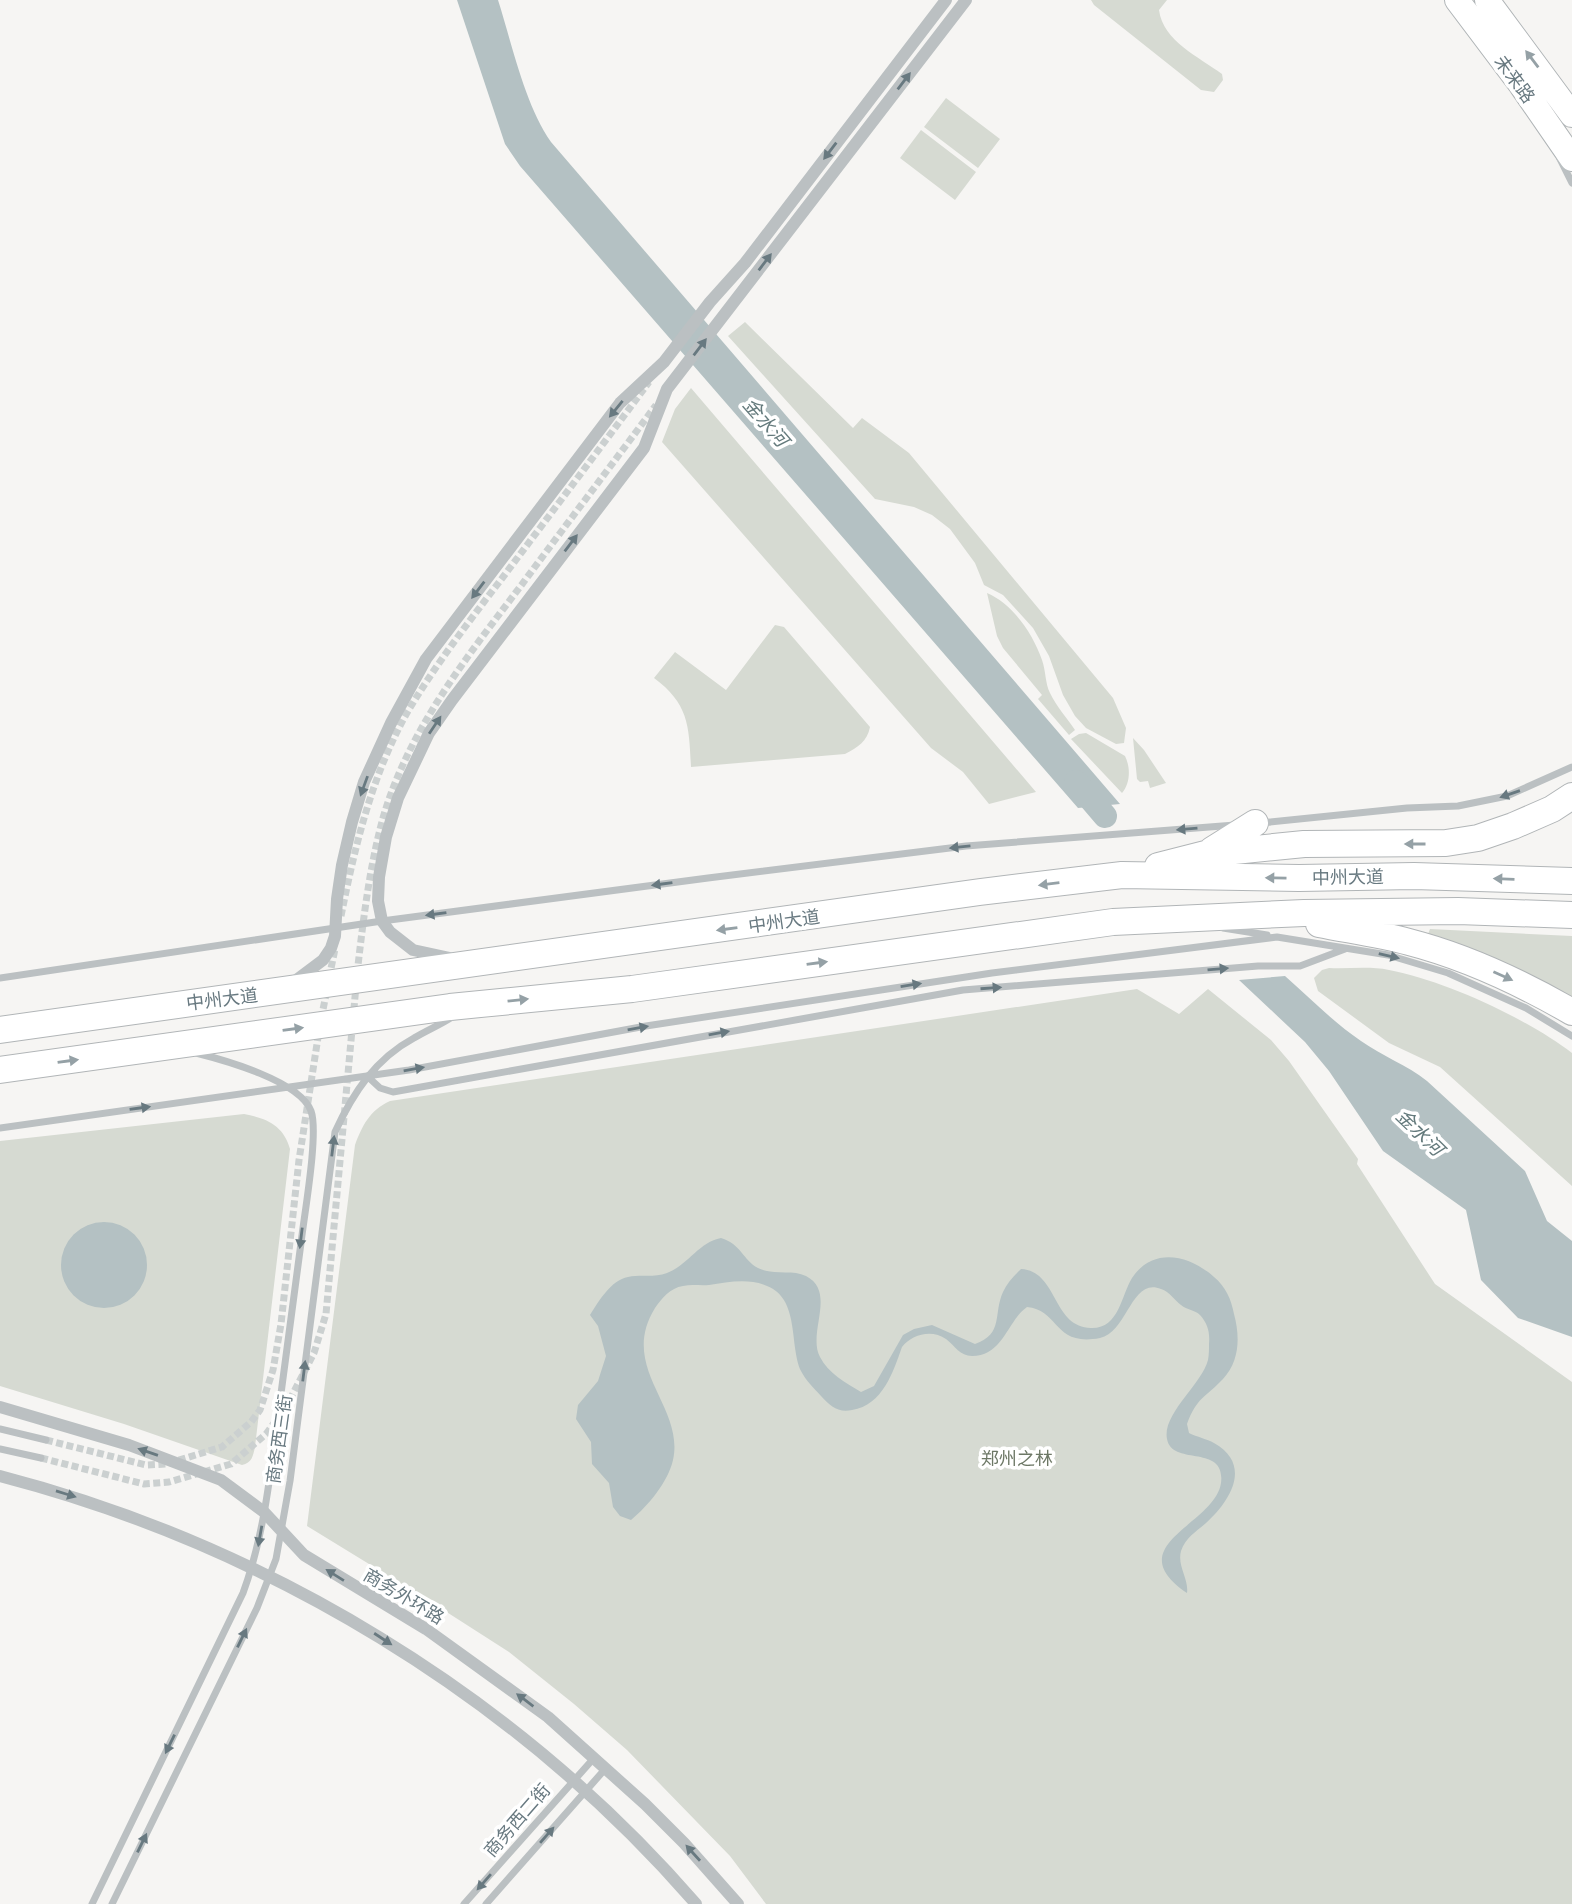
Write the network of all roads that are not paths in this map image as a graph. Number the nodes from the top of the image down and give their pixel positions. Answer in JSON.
{"nodes":[{"id":1,"x":946,"y":0,"type":"edge"},
{"id":2,"x":966,"y":0,"type":"edge"},
{"id":3,"x":1487,"y":0,"type":"edge"},
{"id":4,"x":1461,"y":1,"type":"edge"},
{"id":5,"x":1539,"y":111,"type":"junction"},
{"id":6,"x":1572,"y":115,"type":"edge"},
{"id":7,"x":1572,"y":159,"type":"edge"},
{"id":8,"x":1572,"y":183,"type":"edge"},
{"id":9,"x":1572,"y":767,"type":"edge"},
{"id":10,"x":1572,"y":796,"type":"edge"},
{"id":11,"x":1255,"y":823,"type":"junction"},
{"id":12,"x":1205,"y":855,"type":"junction"},
{"id":13,"x":1122,"y":875,"type":"junction"},
{"id":14,"x":1572,"y":881,"type":"edge"},
{"id":15,"x":1572,"y":915,"type":"edge"},
{"id":16,"x":382,"y":921,"type":"junction"},
{"id":17,"x":335,"y":928,"type":"junction"},
{"id":18,"x":1274,"y":929,"type":"junction"},
{"id":19,"x":1347,"y":949,"type":"junction"},
{"id":20,"x":474,"y":964,"type":"junction"},
{"id":21,"x":0,"y":978,"type":"edge"},
{"id":22,"x":283,"y":991,"type":"junction"},
{"id":23,"x":469,"y":1005,"type":"junction"},
{"id":24,"x":1572,"y":1012,"type":"edge"},
{"id":25,"x":64,"y":1020,"type":"junction"},
{"id":26,"x":0,"y":1021,"type":"edge"},
{"id":27,"x":0,"y":1030,"type":"edge"},
{"id":28,"x":1572,"y":1036,"type":"edge"},
{"id":29,"x":168,"y":1046,"type":"junction"},
{"id":30,"x":0,"y":1070,"type":"edge"},
{"id":31,"x":367,"y":1076,"type":"junction"},
{"id":32,"x":286,"y":1087,"type":"junction"},
{"id":33,"x":0,"y":1128,"type":"edge"},
{"id":34,"x":0,"y":1407,"type":"edge"},
{"id":35,"x":0,"y":1429,"type":"edge"},
{"id":36,"x":46,"y":1440,"type":"tunnel mouth"},
{"id":37,"x":0,"y":1448,"type":"edge"},
{"id":38,"x":41,"y":1458,"type":"tunnel mouth"},
{"id":39,"x":0,"y":1476,"type":"edge"},
{"id":40,"x":264,"y":1511,"type":"junction"},
{"id":41,"x":281,"y":1530,"type":"junction"},
{"id":42,"x":251,"y":1569,"type":"junction"},
{"id":43,"x":269,"y":1578,"type":"junction"},
{"id":44,"x":594,"y":1757,"type":"junction"},
{"id":45,"x":606,"y":1768,"type":"junction"},
{"id":46,"x":573,"y":1781,"type":"junction"},
{"id":47,"x":585,"y":1792,"type":"junction"},
{"id":48,"x":92,"y":1904,"type":"edge"},
{"id":49,"x":112,"y":1904,"type":"edge"},
{"id":50,"x":464,"y":1904,"type":"edge"},
{"id":51,"x":486,"y":1904,"type":"edge"},
{"id":52,"x":696,"y":1904,"type":"edge"},
{"id":53,"x":738,"y":1904,"type":"edge"}],
"edges":[{"from":1,"to":17,"type":"street","one_way":true},
{"from":16,"to":2,"type":"street","one_way":true},
{"from":6,"to":3,"type":"main road","name":"未来路","one_way":true},
{"from":4,"to":5,"type":"main road","name":"未来路"},
{"from":5,"to":7,"type":"main road","name":"未来路"},
{"from":5,"to":8,"type":"street"},
{"from":9,"to":11,"type":"street","one_way":true},
{"from":10,"to":12,"type":"highway","one_way":true},
{"from":11,"to":12,"type":"highway"},
{"from":11,"to":16,"type":"street","one_way":true},
{"from":12,"to":13,"type":"highway"},
{"from":14,"to":13,"type":"highway","name":"中州大道","one_way":true},
{"from":13,"to":20,"type":"highway","name":"中州大道","one_way":true},
{"from":15,"to":18,"type":"highway","name":"中州大道"},
{"from":16,"to":17,"type":"street"},
{"from":16,"to":20,"type":"street"},
{"from":17,"to":21,"type":"street"},
{"from":17,"to":22,"type":"street"},
{"from":18,"to":19,"type":"street"},
{"from":23,"to":18,"type":"highway","name":"中州大道","one_way":true},
{"from":18,"to":24,"type":"highway","one_way":true},
{"from":31,"to":18,"type":"street","one_way":true},
{"from":19,"to":28,"type":"street","one_way":true},
{"from":31,"to":19,"type":"street","one_way":true},
{"from":20,"to":22,"type":"highway","name":"中州大道"},
{"from":22,"to":25,"type":"highway","name":"中州大道"},
{"from":29,"to":23,"type":"highway","name":"中州大道","one_way":true},
{"from":23,"to":31,"type":"street","name":"商务西三街"},
{"from":25,"to":26,"type":"highway"},
{"from":25,"to":27,"type":"highway","name":"中州大道"},
{"from":30,"to":29,"type":"highway","name":"中州大道","one_way":true},
{"from":29,"to":32,"type":"street","name":"商务西三街"},
{"from":31,"to":32,"type":"street"},
{"from":41,"to":31,"type":"street","name":"商务西三街","one_way":true},
{"from":33,"to":32,"type":"street","one_way":true},
{"from":32,"to":40,"type":"street","name":"商务西三街","one_way":true},
{"from":40,"to":34,"type":"street","name":"商务外环路","one_way":true},
{"from":35,"to":36,"type":"street"},
{"from":37,"to":38,"type":"street"},
{"from":39,"to":42,"type":"street","one_way":true},
{"from":40,"to":41,"type":"street","name":"商务外环路"},
{"from":40,"to":42,"type":"street","name":"商务西三街","one_way":true},
{"from":41,"to":43,"type":"street","name":"商务西三街"},
{"from":44,"to":41,"type":"street","name":"商务外环路","one_way":true},
{"from":42,"to":43,"type":"street"},
{"from":42,"to":48,"type":"street","name":"商务西三街","one_way":true},
{"from":43,"to":46,"type":"street","one_way":true},
{"from":49,"to":43,"type":"street","name":"商务西三街","one_way":true},
{"from":44,"to":45,"type":"street","name":"商务外环路"},
{"from":44,"to":46,"type":"street","name":"商务西二街"},
{"from":45,"to":47,"type":"street","name":"商务西二街"},
{"from":53,"to":45,"type":"street","name":"商务外环路","one_way":true},
{"from":46,"to":47,"type":"street"},
{"from":46,"to":50,"type":"street","name":"商务西二街","one_way":true},
{"from":51,"to":47,"type":"street","name":"商务西二街","one_way":true},
{"from":47,"to":52,"type":"street"}]}
